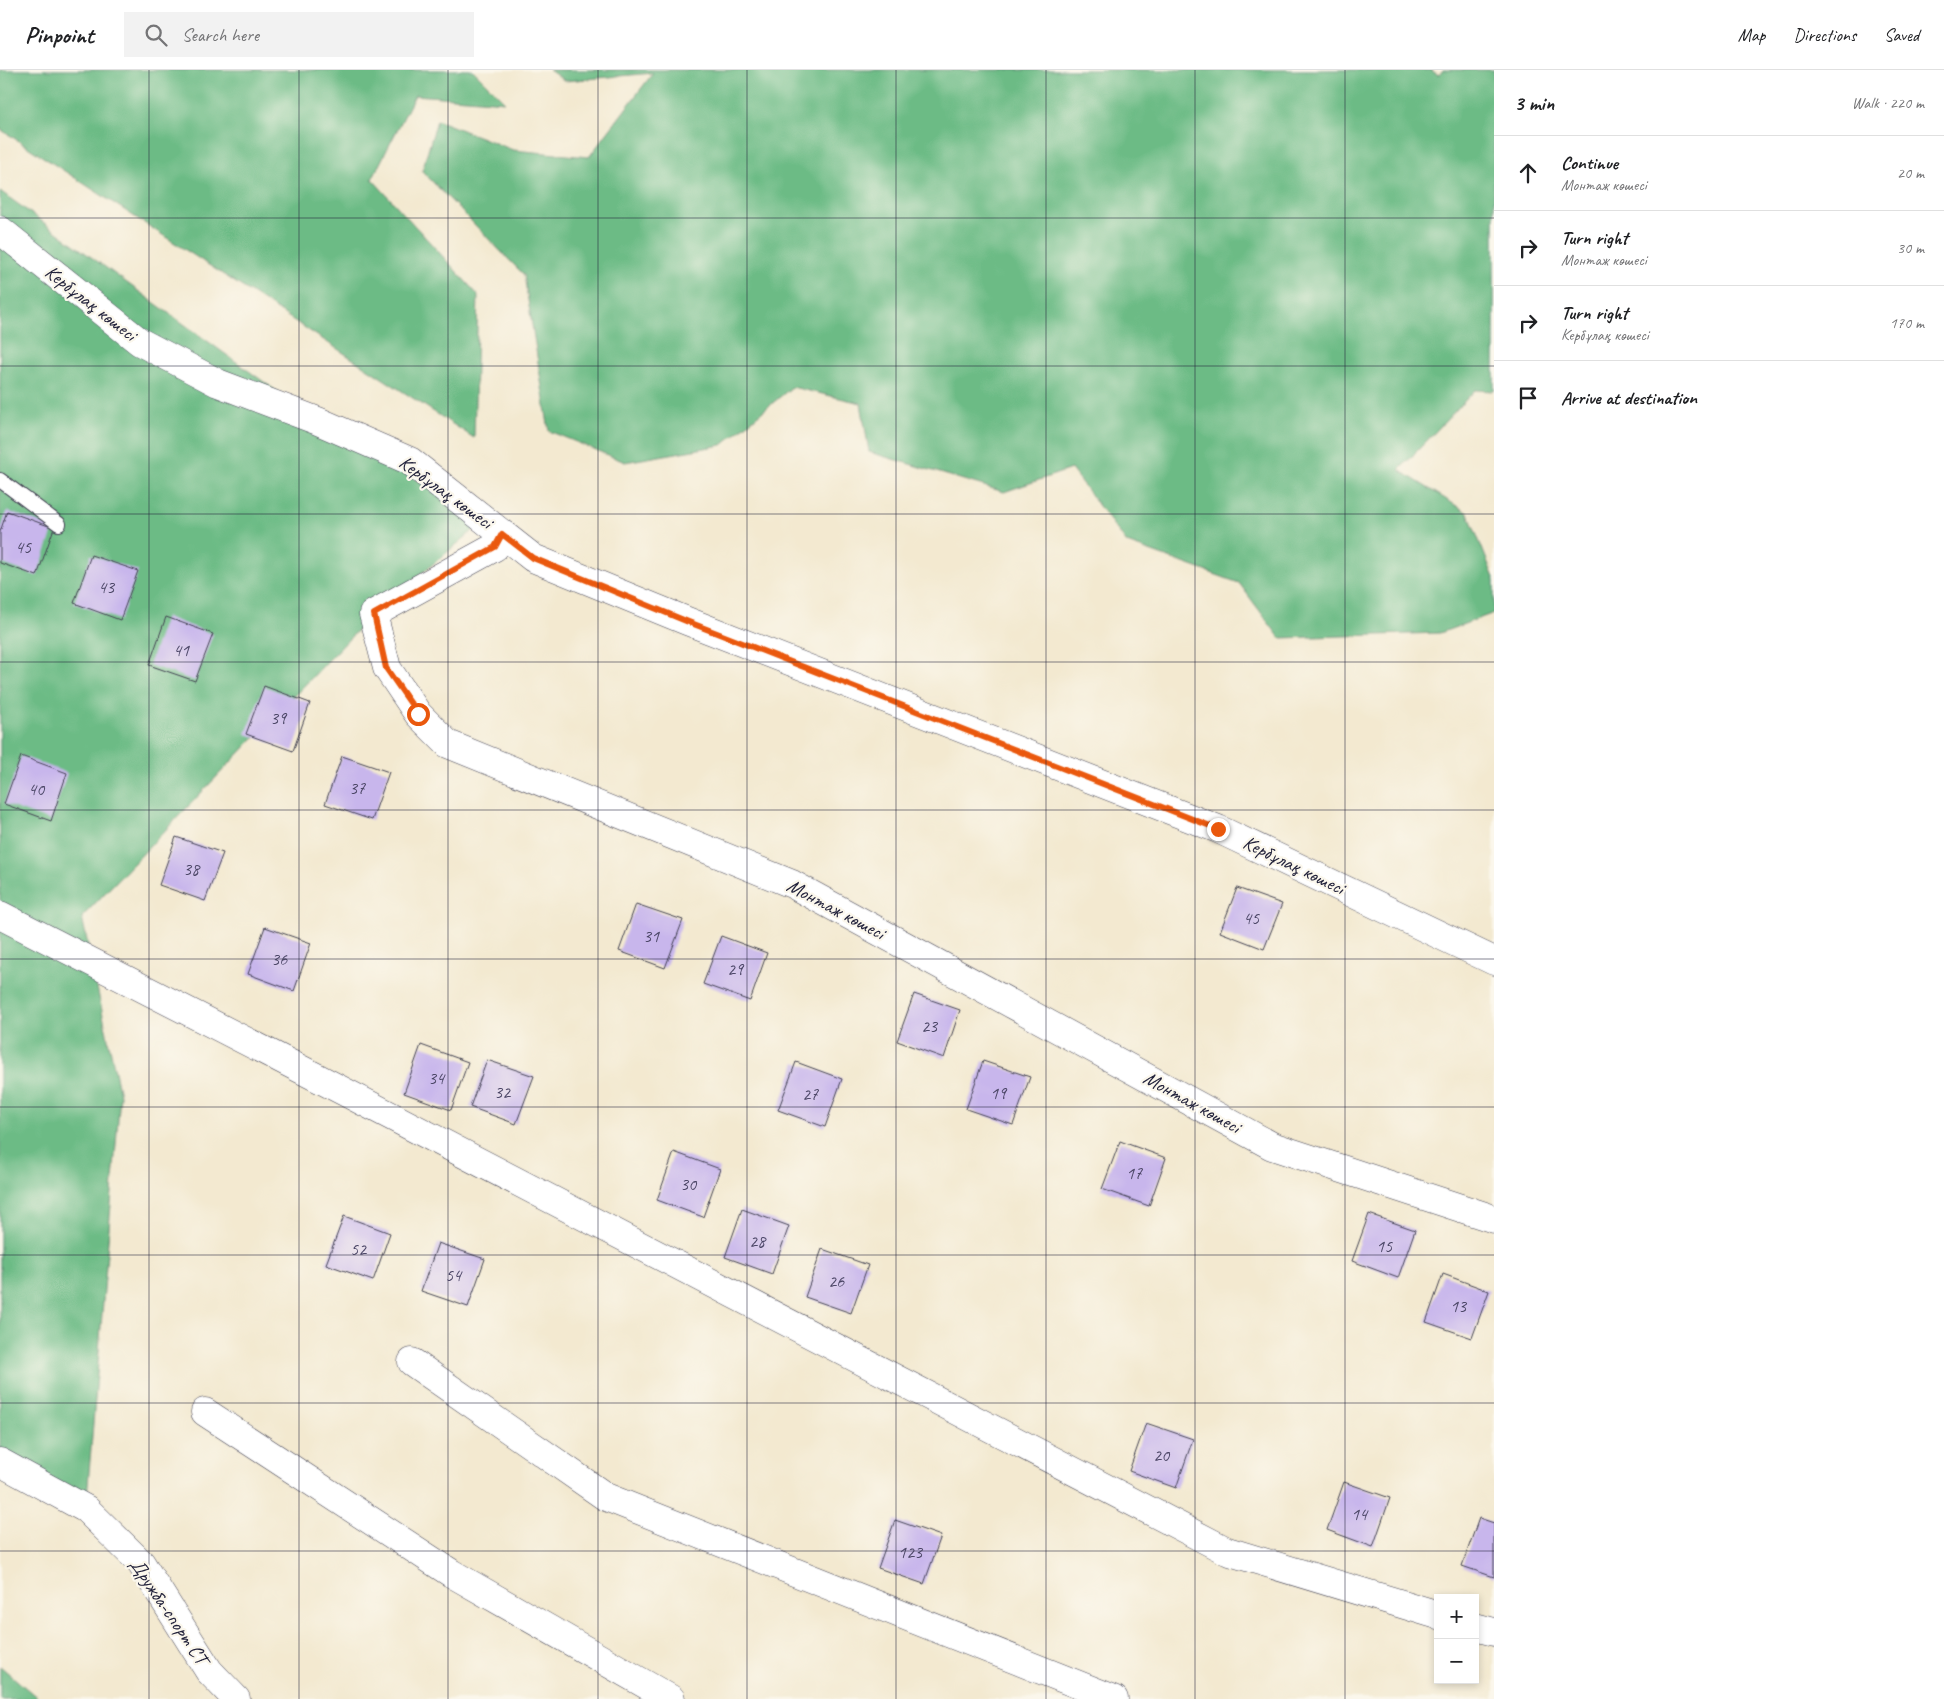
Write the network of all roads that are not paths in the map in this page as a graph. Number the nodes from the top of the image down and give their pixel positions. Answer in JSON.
{"nodes":[{"id":1,"x":0,"y":230,"type":"edge"},
{"id":2,"x":0,"y":480,"type":"edge"},
{"id":3,"x":59,"y":524,"type":"dead end"},
{"id":4,"x":502,"y":534,"type":"junction"},
{"id":5,"x":0,"y":915,"type":"edge"},
{"id":6,"x":1494,"y":961,"type":"edge"},
{"id":7,"x":1494,"y":1219,"type":"edge"},
{"id":8,"x":412,"y":1362,"type":"dead end"},
{"id":9,"x":205,"y":1412,"type":"dead end"},
{"id":10,"x":0,"y":1462,"type":"edge"},
{"id":11,"x":1434,"y":1614,"type":"edge"},
{"id":12,"x":1479,"y":1628,"type":"edge"},
{"id":13,"x":1494,"y":1632,"type":"edge"},
{"id":14,"x":236,"y":1699,"type":"edge"},
{"id":15,"x":671,"y":1699,"type":"edge"},
{"id":16,"x":1114,"y":1699,"type":"edge"}],
"edges":[{"from":1,"to":4,"type":"street","name":"Кербұлақ көшесі"},
{"from":2,"to":3,"type":"lane"},
{"from":4,"to":6,"type":"street","name":"Кербұлақ көшесі"},
{"from":4,"to":7,"type":"street","name":"Монтаж көшесі"},
{"from":5,"to":11,"type":"street"},
{"from":8,"to":16,"type":"street"},
{"from":9,"to":15,"type":"street"},
{"from":10,"to":14,"type":"street","name":"Дружба-спорт СТ"},
{"from":12,"to":13,"type":"street"}]}
